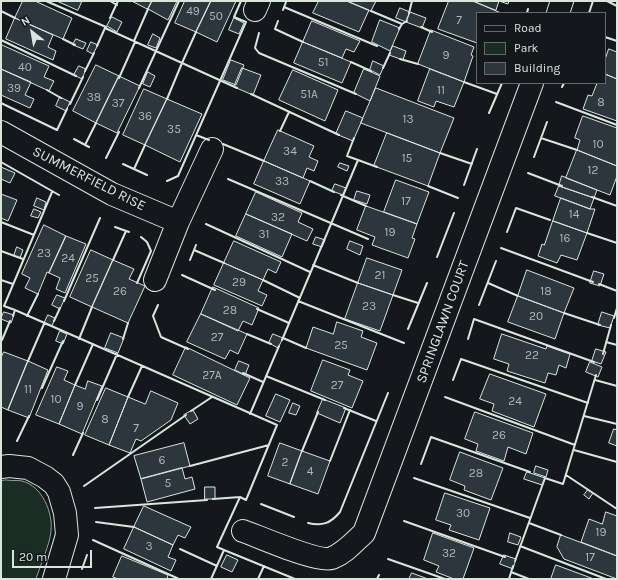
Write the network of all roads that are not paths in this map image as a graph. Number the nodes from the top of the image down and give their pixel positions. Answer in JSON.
{"nodes":[{"id":1,"x":562,"y":1,"type":"edge"},
{"id":2,"x":558,"y":12,"type":"edge"},
{"id":3,"x":532,"y":84,"type":"edge"},
{"id":4,"x":1,"y":132,"type":"edge"},
{"id":5,"x":212,"y":149,"type":"dead end"},
{"id":6,"x":178,"y":222,"type":"junction"},
{"id":7,"x":156,"y":280,"type":"dead end"},
{"id":8,"x":1,"y":467,"type":"edge"},
{"id":9,"x":243,"y":531,"type":"dead end"},
{"id":10,"x":54,"y":579,"type":"edge"}],
"edges":[{"from":1,"to":2,"type":"street"},
{"from":3,"to":9,"type":"street","name":"SPRINGLAWN COURT"},
{"from":4,"to":6,"type":"street","name":"SUMMERFIELD RISE"},
{"from":5,"to":6,"type":"street"},
{"from":6,"to":7,"type":"street"},
{"from":8,"to":10,"type":"street"}]}
